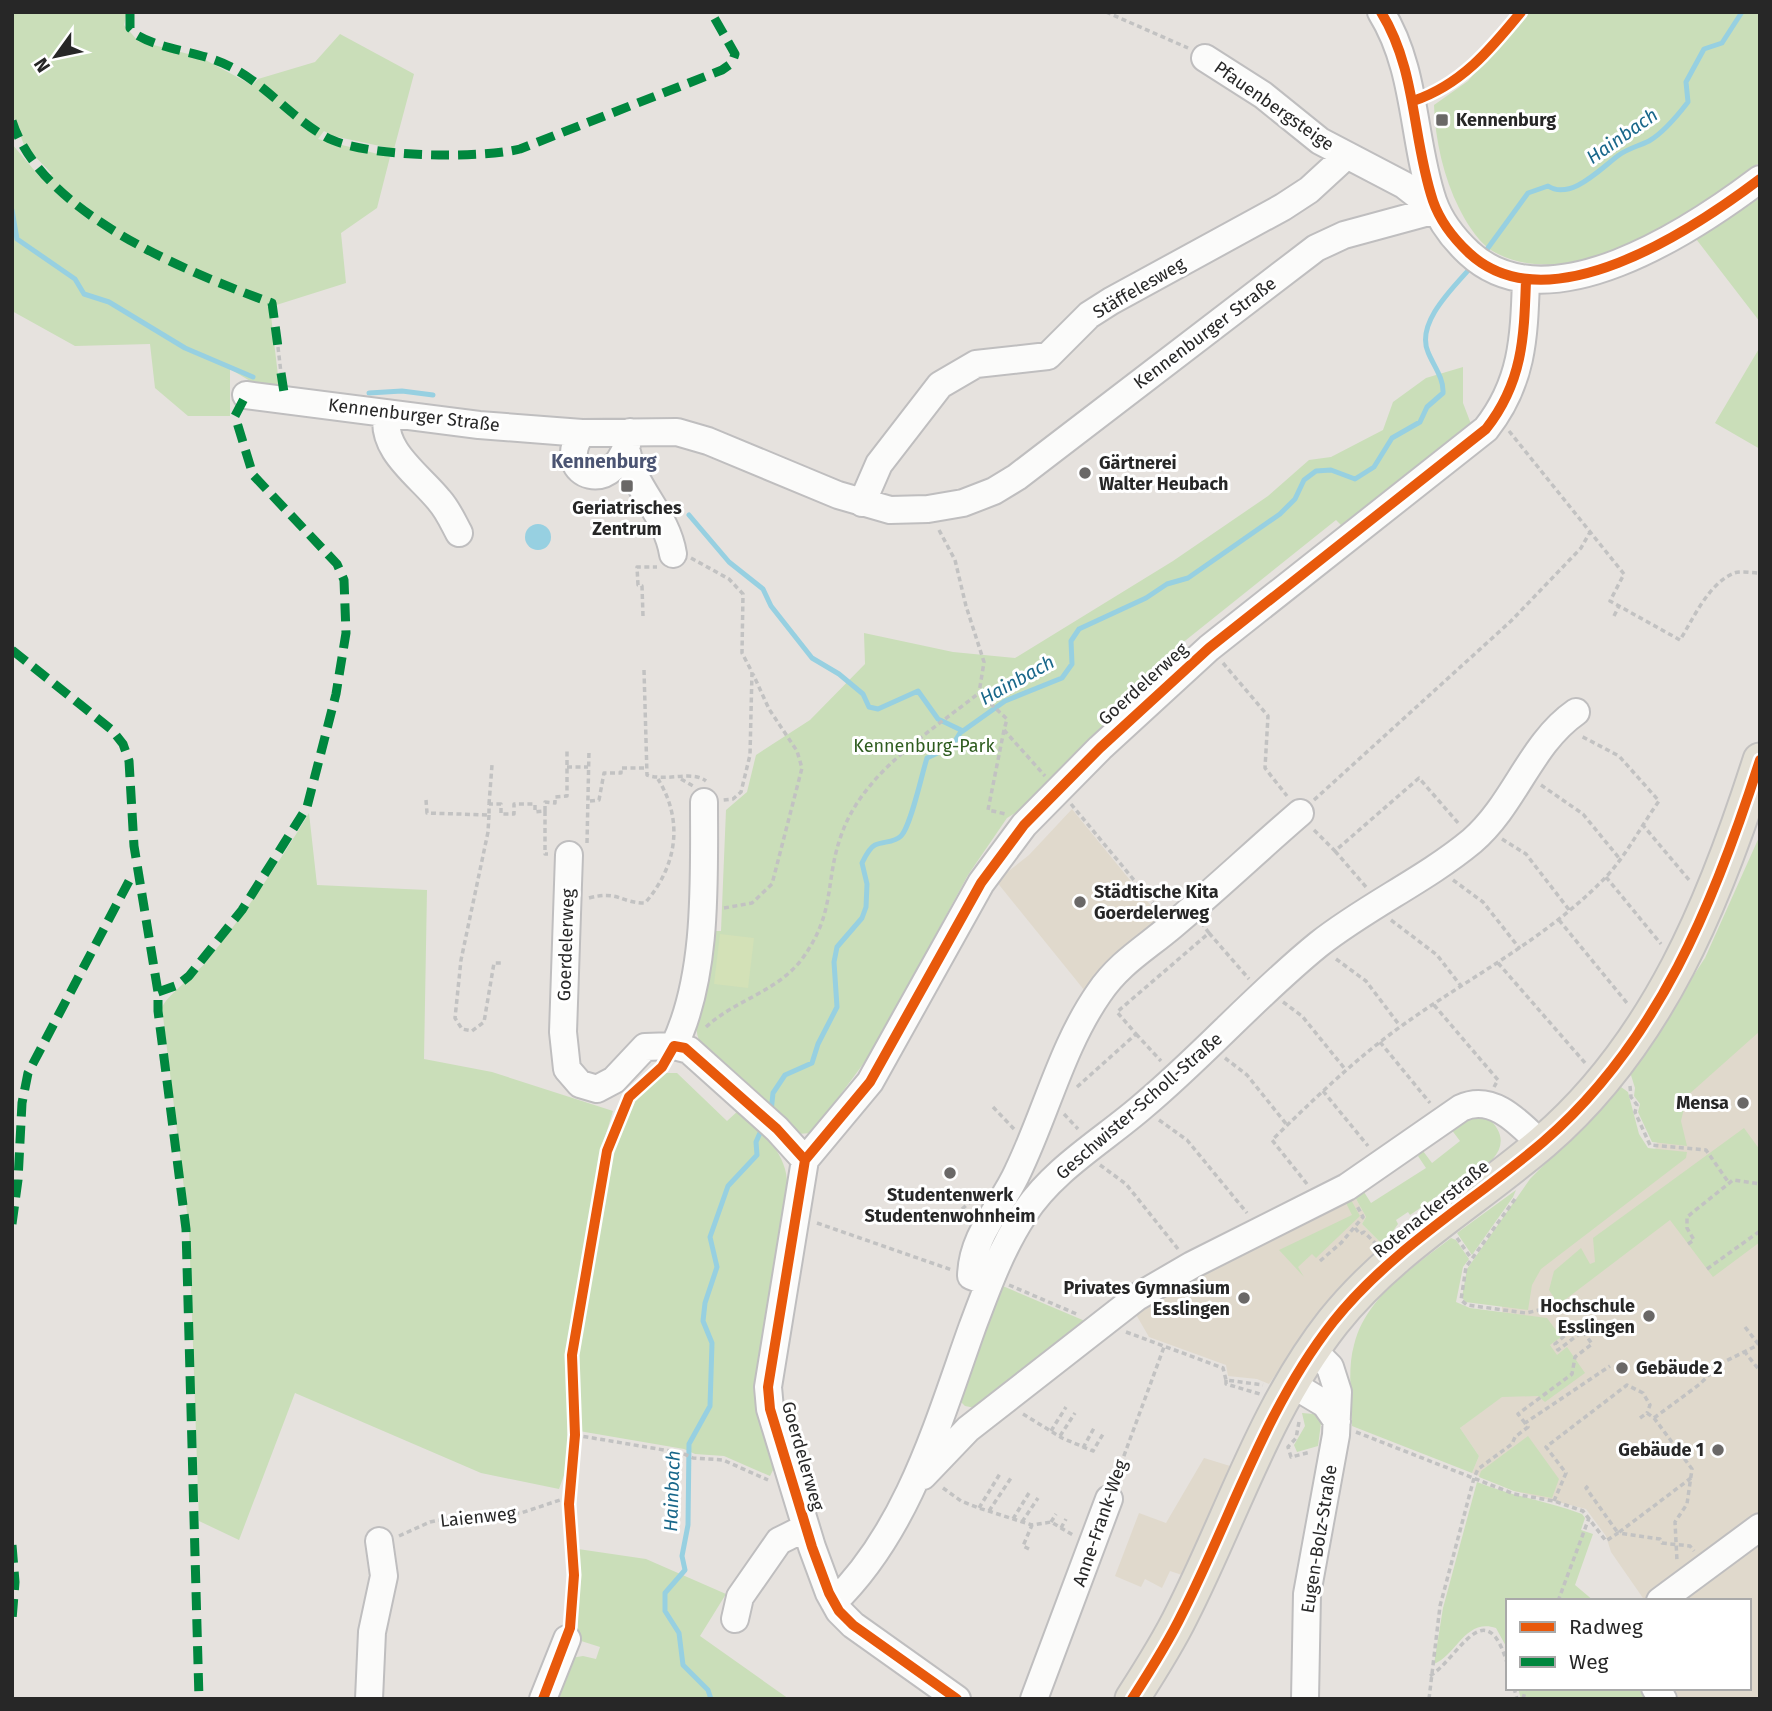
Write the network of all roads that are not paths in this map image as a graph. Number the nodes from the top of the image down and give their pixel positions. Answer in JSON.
{"nodes":[{"id":1,"x":1381,"y":12,"type":"edge"},
{"id":2,"x":1205,"y":58,"type":"road end"},
{"id":3,"x":1346,"y":156,"type":"junction"},
{"id":4,"x":1760,"y":179,"type":"edge"},
{"id":5,"x":1436,"y":210,"type":"junction"},
{"id":6,"x":1526,"y":279,"type":"junction"},
{"id":7,"x":246,"y":395,"type":"dead end"},
{"id":8,"x":387,"y":414,"type":"junction"},
{"id":9,"x":582,"y":433,"type":"junction"},
{"id":10,"x":628,"y":442,"type":"junction"},
{"id":11,"x":862,"y":503,"type":"junction"},
{"id":12,"x":459,"y":533,"type":"dead end"},
{"id":13,"x":667,"y":561,"type":"road end"},
{"id":14,"x":1576,"y":712,"type":"dead end"},
{"id":15,"x":1760,"y":760,"type":"edge"},
{"id":16,"x":704,"y":802,"type":"road end"},
{"id":17,"x":1302,"y":826,"type":"road end"},
{"id":18,"x":569,"y":855,"type":"road end"},
{"id":19,"x":680,"y":1047,"type":"junction"},
{"id":20,"x":1541,"y":1144,"type":"junction"},
{"id":21,"x":805,"y":1160,"type":"junction"},
{"id":22,"x":990,"y":1280,"type":"junction"},
{"id":23,"x":1312,"y":1349,"type":"junction"},
{"id":24,"x":1272,"y":1388,"type":"junction"},
{"id":25,"x":1345,"y":1428,"type":"junction"},
{"id":26,"x":919,"y":1480,"type":"junction"},
{"id":27,"x":1109,"y":1499,"type":"road end"},
{"id":28,"x":805,"y":1528,"type":"junction"},
{"id":29,"x":1757,"y":1529,"type":"edge"},
{"id":30,"x":379,"y":1541,"type":"road end"},
{"id":31,"x":1669,"y":1594,"type":"edge"},
{"id":32,"x":834,"y":1602,"type":"junction"},
{"id":33,"x":735,"y":1619,"type":"dead end"},
{"id":34,"x":567,"y":1639,"type":"dead end"},
{"id":35,"x":369,"y":1699,"type":"edge"},
{"id":36,"x":543,"y":1699,"type":"edge"},
{"id":37,"x":957,"y":1699,"type":"edge"},
{"id":38,"x":1034,"y":1699,"type":"edge"},
{"id":39,"x":1132,"y":1699,"type":"edge"},
{"id":40,"x":1305,"y":1699,"type":"edge"}],
"edges":[{"from":1,"to":5,"type":"street"},
{"from":2,"to":3,"type":"street","name":"Pfauenbergsteige"},
{"from":3,"to":5,"type":"street","name":"Pfauenbergsteige"},
{"from":3,"to":11,"type":"street","name":"Stäffelesweg"},
{"from":4,"to":6,"type":"street"},
{"from":5,"to":6,"type":"street"},
{"from":5,"to":11,"type":"street","name":"Kennenburger Straße"},
{"from":6,"to":21,"type":"street","name":"Goerdelerweg"},
{"from":7,"to":8,"type":"street","name":"Kennenburger Straße"},
{"from":8,"to":9,"type":"street","name":"Kennenburger Straße"},
{"from":8,"to":12,"type":"street"},
{"from":9,"to":10,"type":"street","name":"Kennenburger Straße"},
{"from":9,"to":10,"type":"street"},
{"from":10,"to":11,"type":"street","name":"Kennenburger Straße"},
{"from":10,"to":13,"type":"street"},
{"from":14,"to":22,"type":"street","name":"Geschwister-Scholl-Straße"},
{"from":15,"to":20,"type":"main road","name":"Rotenackerstraße"},
{"from":16,"to":19,"type":"street"},
{"from":17,"to":22,"type":"street"},
{"from":18,"to":19,"type":"street","name":"Goerdelerweg"},
{"from":19,"to":21,"type":"street"},
{"from":20,"to":23,"type":"main road","name":"Rotenackerstraße"},
{"from":20,"to":26,"type":"street"},
{"from":21,"to":28,"type":"street","name":"Goerdelerweg"},
{"from":22,"to":26,"type":"street","name":"Geschwister-Scholl-Straße"},
{"from":23,"to":24,"type":"main road","name":"Rotenackerstraße"},
{"from":23,"to":25,"type":"street","name":"Eugen-Bolz-Straße"},
{"from":24,"to":25,"type":"street"},
{"from":24,"to":39,"type":"main road","name":"Rotenackerstraße"},
{"from":25,"to":40,"type":"street","name":"Eugen-Bolz-Straße"},
{"from":26,"to":32,"type":"street","name":"Geschwister-Scholl-Straße"},
{"from":27,"to":38,"type":"street","name":"Anne-Frank-Weg"},
{"from":28,"to":32,"type":"street","name":"Goerdelerweg"},
{"from":28,"to":33,"type":"street"},
{"from":29,"to":31,"type":"street"},
{"from":30,"to":35,"type":"street"},
{"from":32,"to":37,"type":"street","name":"Goerdelerweg"},
{"from":34,"to":36,"type":"street"}]}
